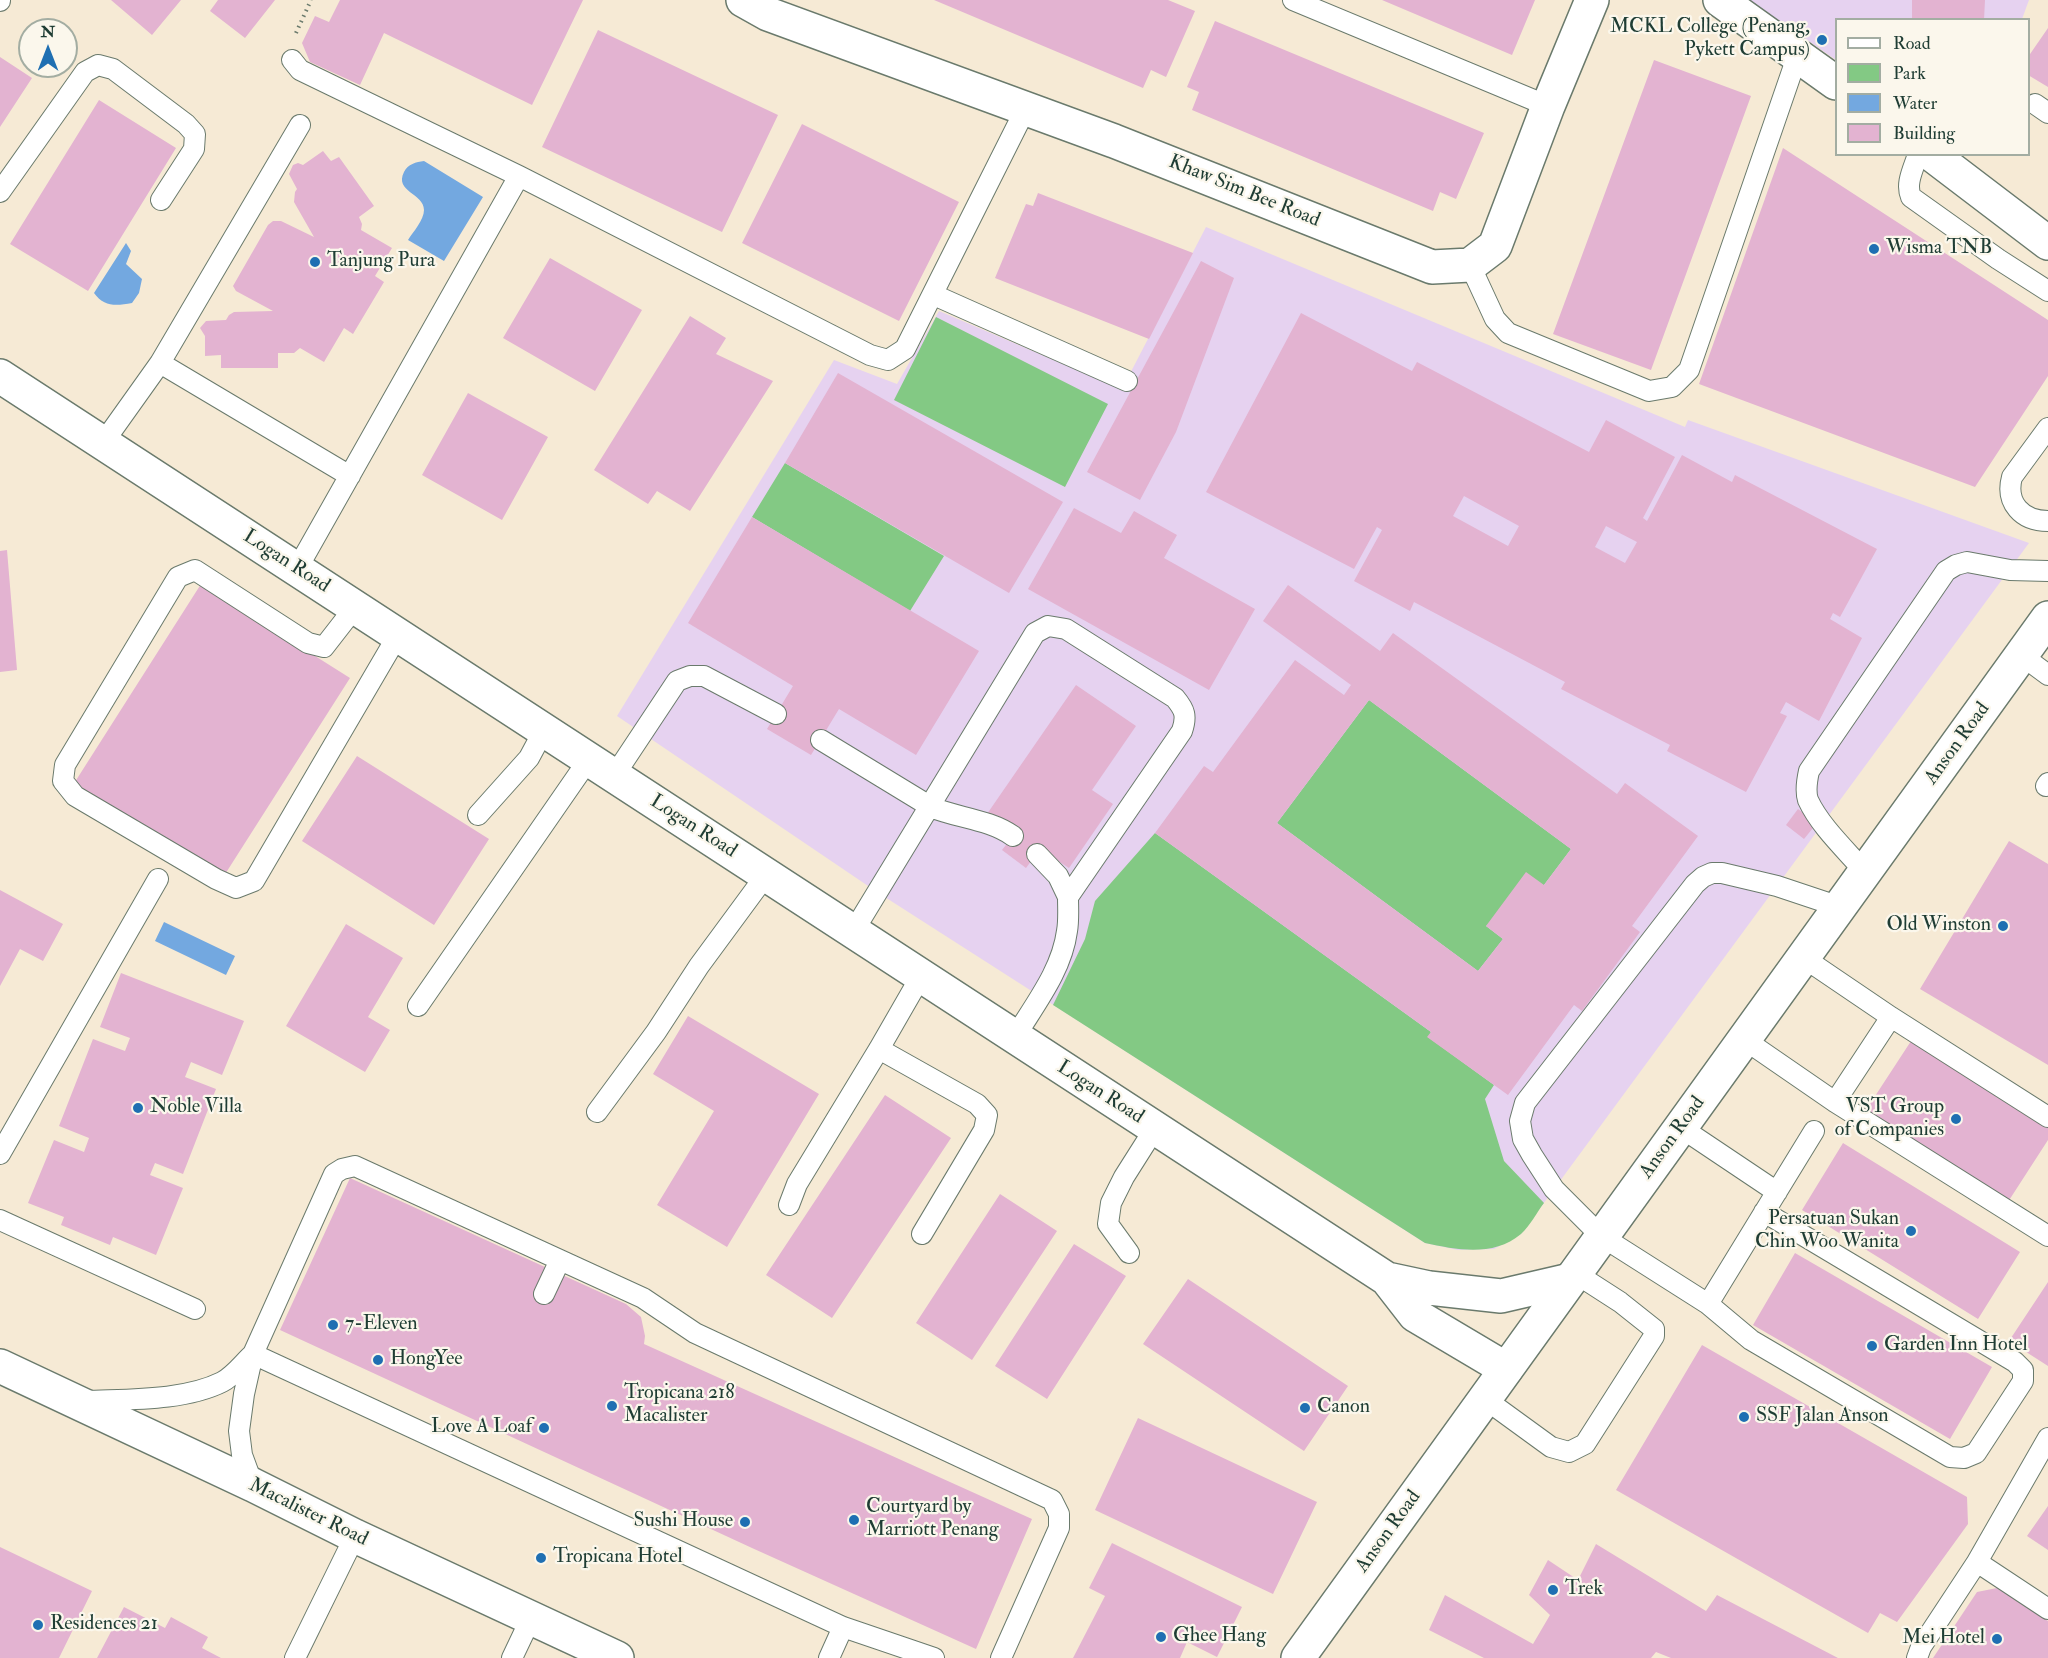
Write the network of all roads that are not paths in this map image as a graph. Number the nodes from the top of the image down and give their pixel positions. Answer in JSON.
{"nodes":[{"id":1,"x":743,"y":0,"type":"edge"},
{"id":2,"x":1293,"y":0,"type":"edge"},
{"id":3,"x":1592,"y":0,"type":"edge"},
{"id":4,"x":1719,"y":0,"type":"edge"},
{"id":5,"x":1798,"y":54,"type":"junction"},
{"id":6,"x":292,"y":60,"type":"dead end"},
{"id":7,"x":1835,"y":82,"type":"edge"},
{"id":8,"x":1548,"y":106,"type":"junction"},
{"id":9,"x":1026,"y":108,"type":"junction"},
{"id":10,"x":300,"y":124,"type":"dead end"},
{"id":11,"x":1917,"y":156,"type":"edge"},
{"id":12,"x":1934,"y":156,"type":"edge"},
{"id":13,"x":519,"y":176,"type":"junction"},
{"id":14,"x":0,"y":192,"type":"edge"},
{"id":15,"x":161,"y":200,"type":"dead end"},
{"id":16,"x":2048,"y":243,"type":"edge"},
{"id":17,"x":1470,"y":265,"type":"junction"},
{"id":18,"x":2048,"y":291,"type":"edge"},
{"id":19,"x":934,"y":294,"type":"junction"},
{"id":20,"x":160,"y":363,"type":"junction"},
{"id":21,"x":0,"y":376,"type":"edge"},
{"id":22,"x":1127,"y":381,"type":"dead end"},
{"id":23,"x":2048,"y":428,"type":"edge"},
{"id":24,"x":103,"y":443,"type":"junction"},
{"id":25,"x":350,"y":476,"type":"junction"},
{"id":26,"x":2040,"y":520,"type":"edge"},
{"id":27,"x":297,"y":569,"type":"junction"},
{"id":28,"x":2048,"y":572,"type":"edge"},
{"id":29,"x":354,"y":606,"type":"junction"},
{"id":30,"x":2048,"y":618,"type":"edge"},
{"id":31,"x":398,"y":635,"type":"junction"},
{"id":32,"x":2021,"y":655,"type":"junction"},
{"id":33,"x":2048,"y":675,"type":"edge"},
{"id":34,"x":776,"y":714,"type":"dead end"},
{"id":35,"x":544,"y":730,"type":"junction"},
{"id":36,"x":821,"y":740,"type":"dead end"},
{"id":37,"x":601,"y":768,"type":"junction"},
{"id":38,"x":931,"y":807,"type":"junction"},
{"id":39,"x":478,"y":815,"type":"dead end"},
{"id":40,"x":1013,"y":836,"type":"dead end"},
{"id":41,"x":1037,"y":854,"type":"dead end"},
{"id":42,"x":1865,"y":872,"type":"junction"},
{"id":43,"x":766,"y":875,"type":"junction"},
{"id":44,"x":158,"y":879,"type":"dead end"},
{"id":45,"x":1068,"y":897,"type":"junction"},
{"id":46,"x":1840,"y":907,"type":"junction"},
{"id":47,"x":853,"y":932,"type":"junction"},
{"id":48,"x":1804,"y":958,"type":"junction"},
{"id":49,"x":921,"y":976,"type":"junction"},
{"id":50,"x":418,"y":1006,"type":"dead end"},
{"id":51,"x":1891,"y":1017,"type":"junction"},
{"id":52,"x":1015,"y":1037,"type":"junction"},
{"id":53,"x":1744,"y":1040,"type":"junction"},
{"id":54,"x":879,"y":1049,"type":"junction"},
{"id":55,"x":1835,"y":1102,"type":"junction"},
{"id":56,"x":597,"y":1112,"type":"dead end"},
{"id":57,"x":2048,"y":1117,"type":"edge"},
{"id":58,"x":1680,"y":1127,"type":"junction"},
{"id":59,"x":1155,"y":1128,"type":"junction"},
{"id":60,"x":1814,"y":1131,"type":"dead end"},
{"id":61,"x":0,"y":1154,"type":"edge"},
{"id":62,"x":1777,"y":1192,"type":"junction"},
{"id":63,"x":789,"y":1205,"type":"dead end"},
{"id":64,"x":1764,"y":1212,"type":"junction"},
{"id":65,"x":0,"y":1220,"type":"edge"},
{"id":66,"x":922,"y":1234,"type":"dead end"},
{"id":67,"x":1601,"y":1236,"type":"junction"},
{"id":68,"x":2048,"y":1236,"type":"edge"},
{"id":69,"x":1129,"y":1253,"type":"dead end"},
{"id":70,"x":560,"y":1260,"type":"junction"},
{"id":71,"x":1573,"y":1277,"type":"junction"},
{"id":72,"x":1387,"y":1279,"type":"junction"},
{"id":73,"x":544,"y":1294,"type":"dead end"},
{"id":74,"x":1708,"y":1304,"type":"junction"},
{"id":75,"x":195,"y":1309,"type":"dead end"},
{"id":76,"x":253,"y":1354,"type":"junction"},
{"id":77,"x":0,"y":1366,"type":"edge"},
{"id":78,"x":1506,"y":1369,"type":"junction"},
{"id":79,"x":1485,"y":1399,"type":"junction"},
{"id":80,"x":71,"y":1401,"type":"junction"},
{"id":81,"x":2048,"y":1438,"type":"edge"},
{"id":82,"x":254,"y":1485,"type":"junction"},
{"id":83,"x":355,"y":1536,"type":"junction"},
{"id":84,"x":1977,"y":1562,"type":"junction"},
{"id":85,"x":2048,"y":1609,"type":"edge"},
{"id":86,"x":531,"y":1618,"type":"junction"},
{"id":87,"x":843,"y":1627,"type":"junction"},
{"id":88,"x":295,"y":1658,"type":"edge"},
{"id":89,"x":512,"y":1658,"type":"edge"},
{"id":90,"x":617,"y":1658,"type":"edge"},
{"id":91,"x":829,"y":1658,"type":"edge"},
{"id":92,"x":934,"y":1658,"type":"edge"},
{"id":93,"x":1001,"y":1658,"type":"edge"},
{"id":94,"x":1298,"y":1658,"type":"edge"},
{"id":95,"x":1917,"y":1658,"type":"edge"}],
"edges":[{"from":1,"to":9,"type":"street","name":"Khaw Sim Bee Road"},
{"from":2,"to":8,"type":"lane"},
{"from":3,"to":8,"type":"street"},
{"from":4,"to":5,"type":"street"},
{"from":5,"to":7,"type":"street"},
{"from":5,"to":17,"type":"lane"},
{"from":6,"to":13,"type":"lane"},
{"from":8,"to":17,"type":"street"},
{"from":9,"to":17,"type":"street","name":"Khaw Sim Bee Road"},
{"from":9,"to":19,"type":"lane"},
{"from":10,"to":20,"type":"lane"},
{"from":11,"to":18,"type":"lane"},
{"from":12,"to":16,"type":"street"},
{"from":13,"to":19,"type":"lane"},
{"from":13,"to":25,"type":"lane"},
{"from":14,"to":15,"type":"lane"},
{"from":19,"to":22,"type":"lane"},
{"from":20,"to":24,"type":"lane"},
{"from":20,"to":25,"type":"lane"},
{"from":21,"to":24,"type":"street","name":"Logan Road"},
{"from":23,"to":26,"type":"lane"},
{"from":24,"to":27,"type":"street","name":"Logan Road"},
{"from":25,"to":27,"type":"lane"},
{"from":27,"to":29,"type":"street","name":"Logan Road"},
{"from":28,"to":42,"type":"lane"},
{"from":29,"to":31,"type":"street","name":"Logan Road"},
{"from":29,"to":31,"type":"lane"},
{"from":30,"to":32,"type":"street","name":"Anson Road"},
{"from":31,"to":35,"type":"street","name":"Logan Road"},
{"from":32,"to":33,"type":"lane"},
{"from":32,"to":42,"type":"street","name":"Anson Road"},
{"from":34,"to":37,"type":"lane"},
{"from":35,"to":37,"type":"street","name":"Logan Road"},
{"from":35,"to":39,"type":"lane"},
{"from":36,"to":38,"type":"lane"},
{"from":37,"to":43,"type":"street","name":"Logan Road"},
{"from":37,"to":50,"type":"lane"},
{"from":38,"to":40,"type":"lane"},
{"from":38,"to":45,"type":"lane"},
{"from":38,"to":47,"type":"lane"},
{"from":41,"to":45,"type":"lane"},
{"from":42,"to":46,"type":"street","name":"Anson Road"},
{"from":43,"to":47,"type":"street","name":"Logan Road"},
{"from":43,"to":56,"type":"lane"},
{"from":44,"to":61,"type":"lane"},
{"from":45,"to":52,"type":"lane"},
{"from":46,"to":48,"type":"street","name":"Anson Road"},
{"from":46,"to":67,"type":"lane"},
{"from":47,"to":49,"type":"street","name":"Logan Road"},
{"from":48,"to":51,"type":"lane"},
{"from":48,"to":53,"type":"street","name":"Anson Road"},
{"from":49,"to":52,"type":"street","name":"Logan Road"},
{"from":49,"to":54,"type":"lane"},
{"from":51,"to":55,"type":"lane"},
{"from":51,"to":57,"type":"lane"},
{"from":52,"to":59,"type":"street","name":"Logan Road"},
{"from":53,"to":55,"type":"lane"},
{"from":53,"to":58,"type":"street","name":"Anson Road"},
{"from":54,"to":63,"type":"lane"},
{"from":54,"to":66,"type":"lane"},
{"from":55,"to":68,"type":"lane"},
{"from":58,"to":62,"type":"lane"},
{"from":58,"to":67,"type":"street","name":"Anson Road"},
{"from":59,"to":69,"type":"lane"},
{"from":59,"to":72,"type":"street","name":"Logan Road"},
{"from":60,"to":62,"type":"lane"},
{"from":62,"to":64,"type":"lane"},
{"from":64,"to":74,"type":"lane"},
{"from":64,"to":74,"type":"lane"},
{"from":65,"to":75,"type":"lane"},
{"from":67,"to":71,"type":"street","name":"Anson Road"},
{"from":67,"to":74,"type":"lane"},
{"from":70,"to":73,"type":"lane"},
{"from":70,"to":76,"type":"lane"},
{"from":70,"to":93,"type":"lane"},
{"from":71,"to":72,"type":"street","name":"Logan Road"},
{"from":71,"to":78,"type":"street","name":"Anson Road"},
{"from":71,"to":79,"type":"lane"},
{"from":72,"to":78,"type":"street","name":"Logan Road"},
{"from":76,"to":80,"type":"lane"},
{"from":76,"to":82,"type":"lane"},
{"from":76,"to":87,"type":"lane"},
{"from":77,"to":80,"type":"street","name":"Macalister Road"},
{"from":78,"to":79,"type":"street","name":"Anson Road"},
{"from":79,"to":94,"type":"street","name":"Anson Road"},
{"from":80,"to":82,"type":"street","name":"Macalister Road"},
{"from":81,"to":84,"type":"lane"},
{"from":82,"to":83,"type":"street","name":"Macalister Road"},
{"from":83,"to":86,"type":"street","name":"Macalister Road"},
{"from":83,"to":88,"type":"lane"},
{"from":84,"to":85,"type":"lane"},
{"from":84,"to":95,"type":"lane"},
{"from":86,"to":89,"type":"lane"},
{"from":86,"to":90,"type":"street","name":"Macalister Road"},
{"from":87,"to":91,"type":"lane"},
{"from":87,"to":92,"type":"lane"}]}
